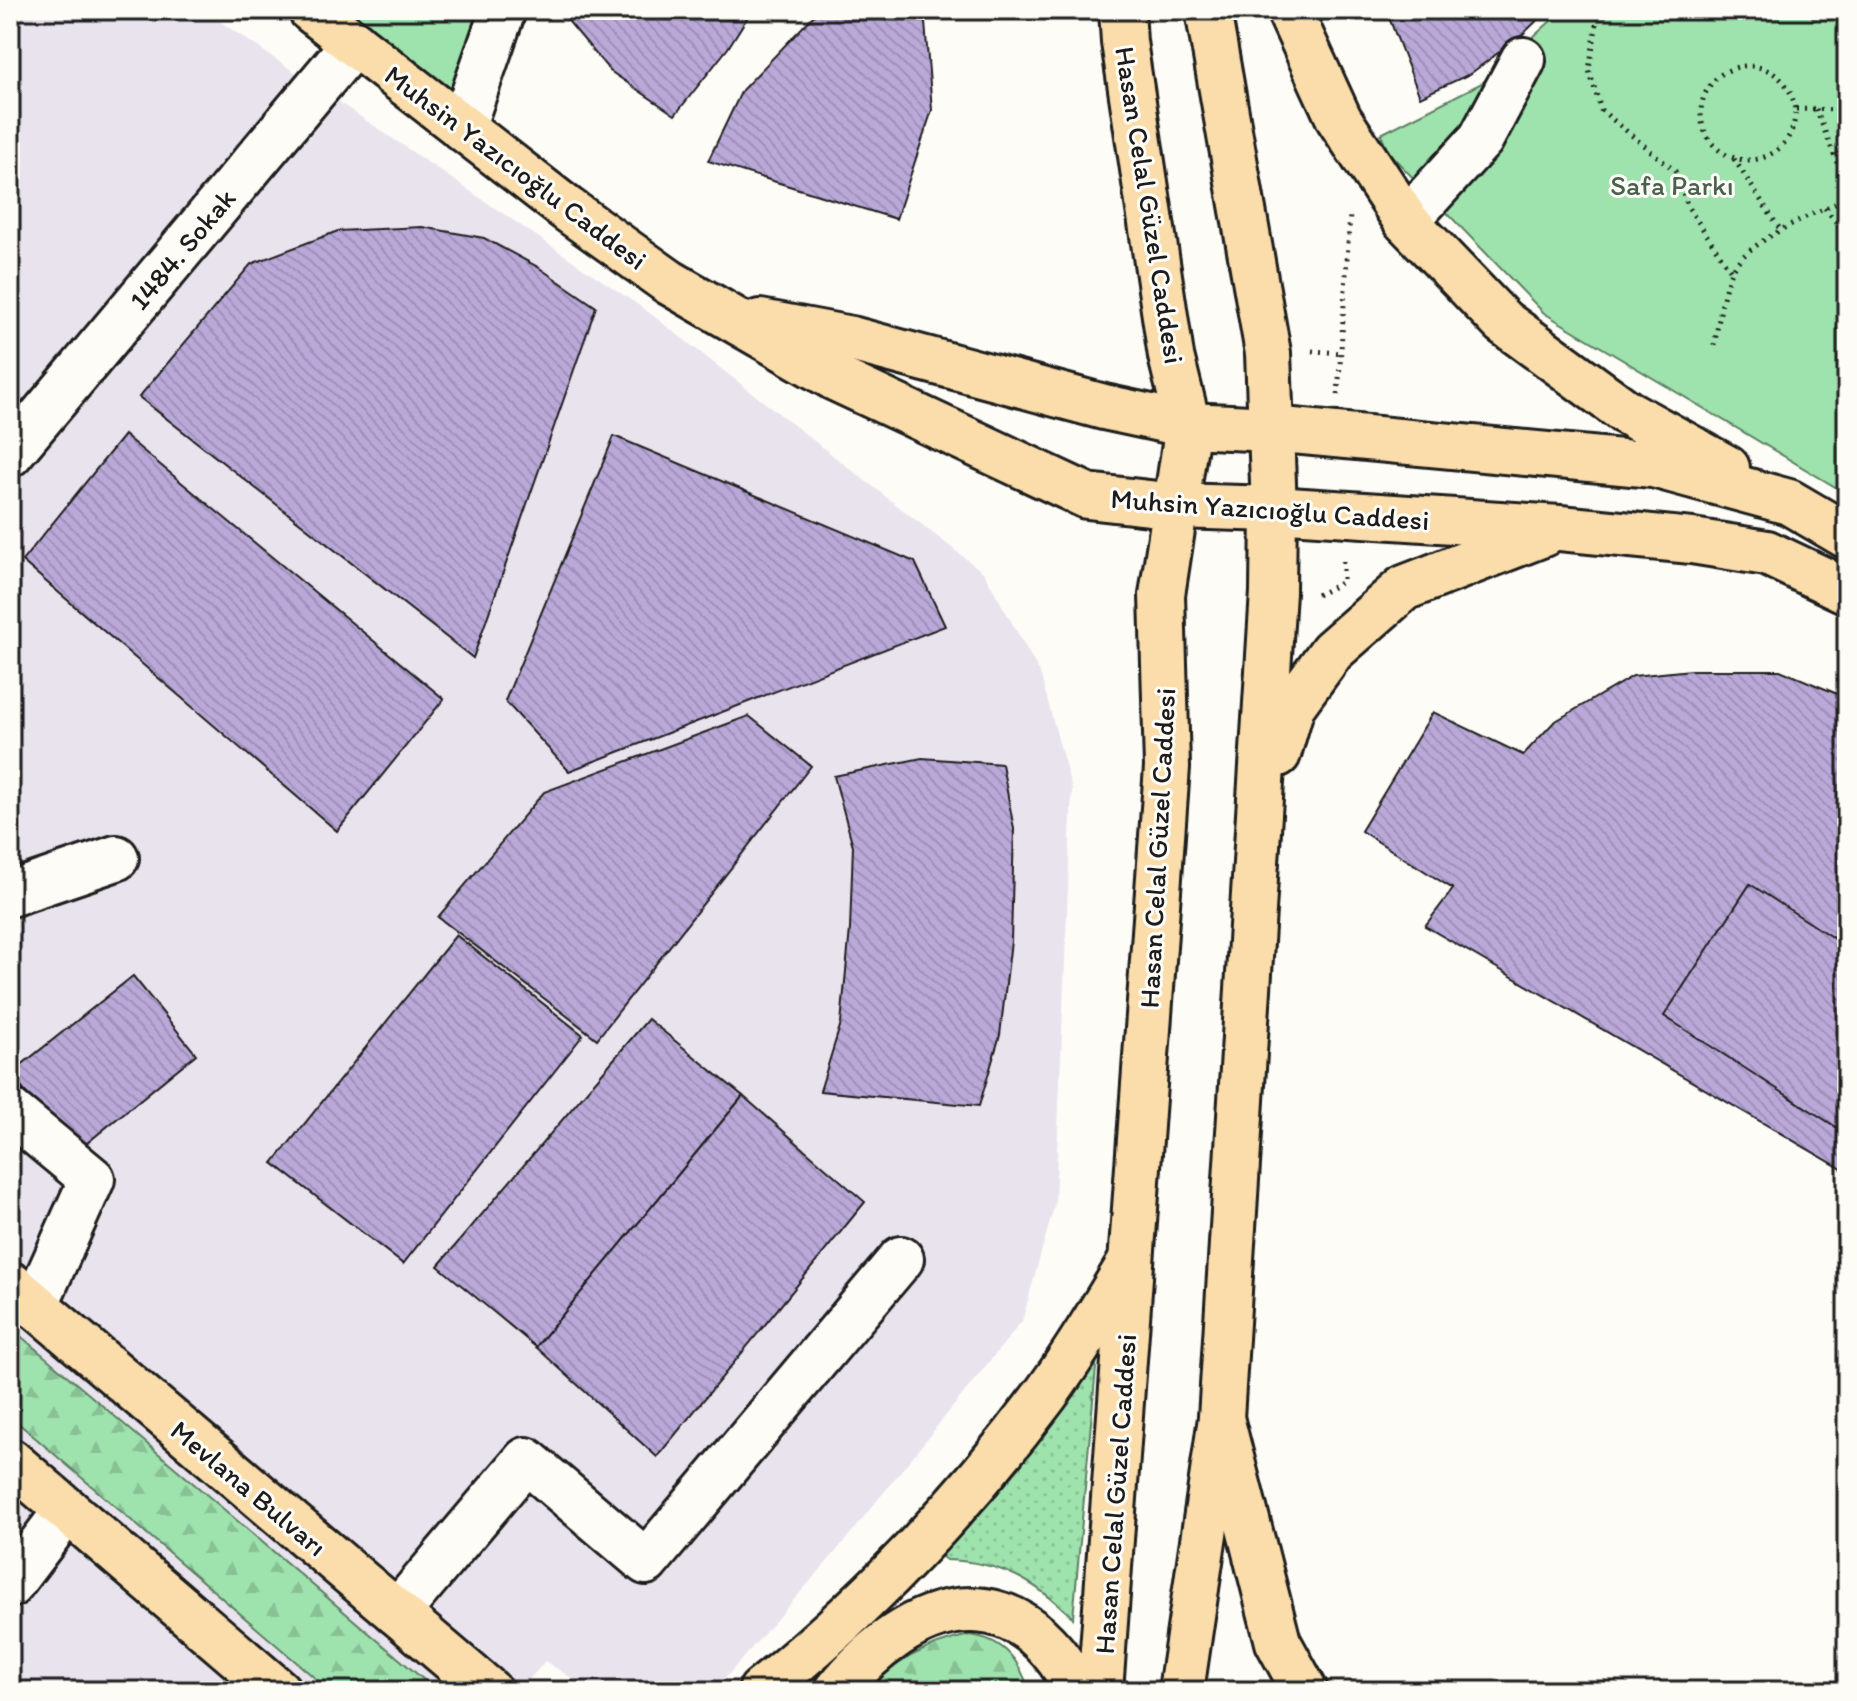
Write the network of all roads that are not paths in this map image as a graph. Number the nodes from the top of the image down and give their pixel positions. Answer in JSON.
{"nodes":[{"id":1,"x":311,"y":10,"type":"edge"},
{"id":2,"x":503,"y":10,"type":"edge"},
{"id":3,"x":1122,"y":10,"type":"edge"},
{"id":4,"x":1208,"y":10,"type":"edge"},
{"id":5,"x":1289,"y":10,"type":"edge"},
{"id":6,"x":354,"y":43,"type":"junction"},
{"id":7,"x":1523,"y":60,"type":"dead end"},
{"id":8,"x":462,"y":128,"type":"junction"},
{"id":9,"x":1406,"y":221,"type":"junction"},
{"id":10,"x":726,"y":315,"type":"junction"},
{"id":11,"x":1188,"y":425,"type":"junction"},
{"id":12,"x":1272,"y":429,"type":"junction"},
{"id":13,"x":10,"y":454,"type":"edge"},
{"id":14,"x":1789,"y":502,"type":"junction"},
{"id":15,"x":1176,"y":506,"type":"junction"},
{"id":16,"x":1274,"y":509,"type":"junction"},
{"id":17,"x":1560,"y":528,"type":"junction"},
{"id":18,"x":1847,"y":536,"type":"edge"},
{"id":19,"x":1847,"y":591,"type":"edge"},
{"id":20,"x":1258,"y":825,"type":"junction"},
{"id":21,"x":116,"y":858,"type":"dead end"},
{"id":22,"x":10,"y":894,"type":"edge"},
{"id":23,"x":10,"y":1111,"type":"edge"},
{"id":24,"x":901,"y":1259,"type":"dead end"},
{"id":25,"x":1131,"y":1261,"type":"junction"},
{"id":26,"x":22,"y":1295,"type":"edge"},
{"id":27,"x":1221,"y":1418,"type":"junction"},
{"id":28,"x":10,"y":1461,"type":"edge"},
{"id":29,"x":67,"y":1510,"type":"junction"},
{"id":30,"x":10,"y":1585,"type":"edge"},
{"id":31,"x":397,"y":1613,"type":"junction"},
{"id":32,"x":278,"y":1691,"type":"edge"},
{"id":33,"x":489,"y":1691,"type":"edge"},
{"id":34,"x":761,"y":1691,"type":"edge"},
{"id":35,"x":837,"y":1691,"type":"edge"},
{"id":36,"x":1078,"y":1691,"type":"edge"},
{"id":37,"x":1100,"y":1691,"type":"edge"},
{"id":38,"x":1181,"y":1691,"type":"edge"},
{"id":39,"x":1305,"y":1691,"type":"edge"}],
"edges":[{"from":1,"to":6,"type":"main road","name":"Muhsin Yazıcıoğlu Caddesi"},
{"from":2,"to":8,"type":"street"},
{"from":3,"to":11,"type":"main road","name":"Hasan Celal Güzel Caddesi"},
{"from":4,"to":12,"type":"main road"},
{"from":5,"to":9,"type":"main road"},
{"from":6,"to":8,"type":"main road","name":"Muhsin Yazıcıoğlu Caddesi"},
{"from":6,"to":13,"type":"street","name":"1484. Sokak"},
{"from":7,"to":9,"type":"street"},
{"from":8,"to":10,"type":"main road","name":"Muhsin Yazıcıoğlu Caddesi"},
{"from":9,"to":14,"type":"main road"},
{"from":10,"to":11,"type":"main road","name":"Muhsin Yazıcıoğlu Caddesi"},
{"from":10,"to":15,"type":"main road","name":"Muhsin Yazıcıoğlu Caddesi"},
{"from":11,"to":12,"type":"main road","name":"Muhsin Yazıcıoğlu Caddesi"},
{"from":11,"to":15,"type":"main road","name":"Hasan Celal Güzel Caddesi"},
{"from":12,"to":14,"type":"main road","name":"Muhsin Yazıcıoğlu Caddesi"},
{"from":12,"to":16,"type":"main road"},
{"from":14,"to":18,"type":"main road","name":"Muhsin Yazıcıoğlu Caddesi"},
{"from":15,"to":16,"type":"main road","name":"Muhsin Yazıcıoğlu Caddesi"},
{"from":15,"to":25,"type":"main road","name":"Hasan Celal Güzel Caddesi"},
{"from":16,"to":17,"type":"main road","name":"Muhsin Yazıcıoğlu Caddesi"},
{"from":16,"to":20,"type":"main road"},
{"from":17,"to":19,"type":"main road","name":"Muhsin Yazıcıoğlu Caddesi"},
{"from":17,"to":20,"type":"main road"},
{"from":20,"to":27,"type":"main road"},
{"from":21,"to":22,"type":"street"},
{"from":23,"to":26,"type":"street"},
{"from":24,"to":31,"type":"street"},
{"from":25,"to":34,"type":"main road"},
{"from":25,"to":37,"type":"main road","name":"Hasan Celal Güzel Caddesi"},
{"from":26,"to":31,"type":"main road","name":"Mevlana Bulvarı"},
{"from":27,"to":38,"type":"main road"},
{"from":27,"to":39,"type":"main road"},
{"from":28,"to":29,"type":"main road"},
{"from":29,"to":30,"type":"street"},
{"from":29,"to":32,"type":"main road"},
{"from":31,"to":33,"type":"main road","name":"Mevlana Bulvarı"},
{"from":35,"to":36,"type":"main road"}]}
